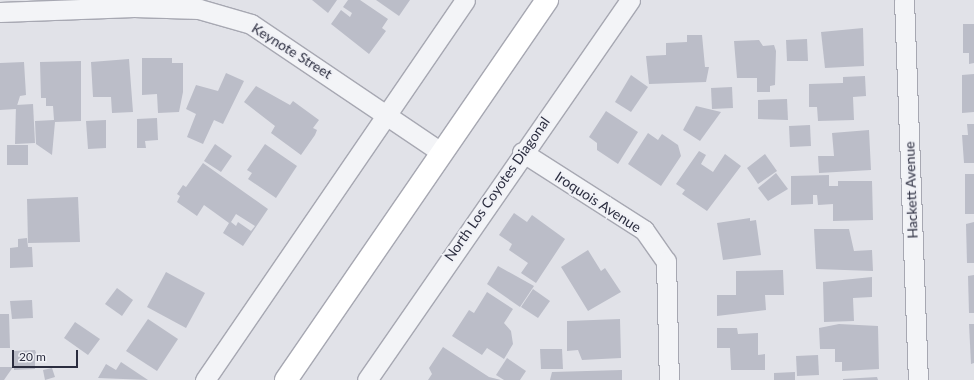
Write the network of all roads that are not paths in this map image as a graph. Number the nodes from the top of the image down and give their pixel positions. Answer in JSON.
{"nodes":[{"id":1,"x":465,"y":0,"type":"edge"},
{"id":2,"x":547,"y":0,"type":"edge"},
{"id":3,"x":630,"y":0,"type":"edge"},
{"id":4,"x":904,"y":0,"type":"edge"},
{"id":5,"x":0,"y":12,"type":"edge"},
{"id":6,"x":388,"y":114,"type":"junction"},
{"id":7,"x":522,"y":152,"type":"junction"},
{"id":8,"x":442,"y":153,"type":"junction"},
{"id":9,"x":205,"y":380,"type":"edge"},
{"id":10,"x":286,"y":380,"type":"edge"},
{"id":11,"x":367,"y":380,"type":"edge"},
{"id":12,"x":668,"y":380,"type":"edge"},
{"id":13,"x":918,"y":380,"type":"edge"}],
"edges":[{"from":1,"to":6,"type":"street"},
{"from":2,"to":8,"type":"main road"},
{"from":3,"to":7,"type":"street","name":"North Los Coyotes Diagonal"},
{"from":4,"to":13,"type":"street","name":"Hackett Avenue"},
{"from":5,"to":6,"type":"street","name":"Keynote Street"},
{"from":6,"to":8,"type":"street","name":"Keynote Street"},
{"from":6,"to":9,"type":"street"},
{"from":7,"to":11,"type":"street","name":"North Los Coyotes Diagonal"},
{"from":7,"to":12,"type":"street","name":"Iroquois Avenue"},
{"from":8,"to":10,"type":"main road"}]}
